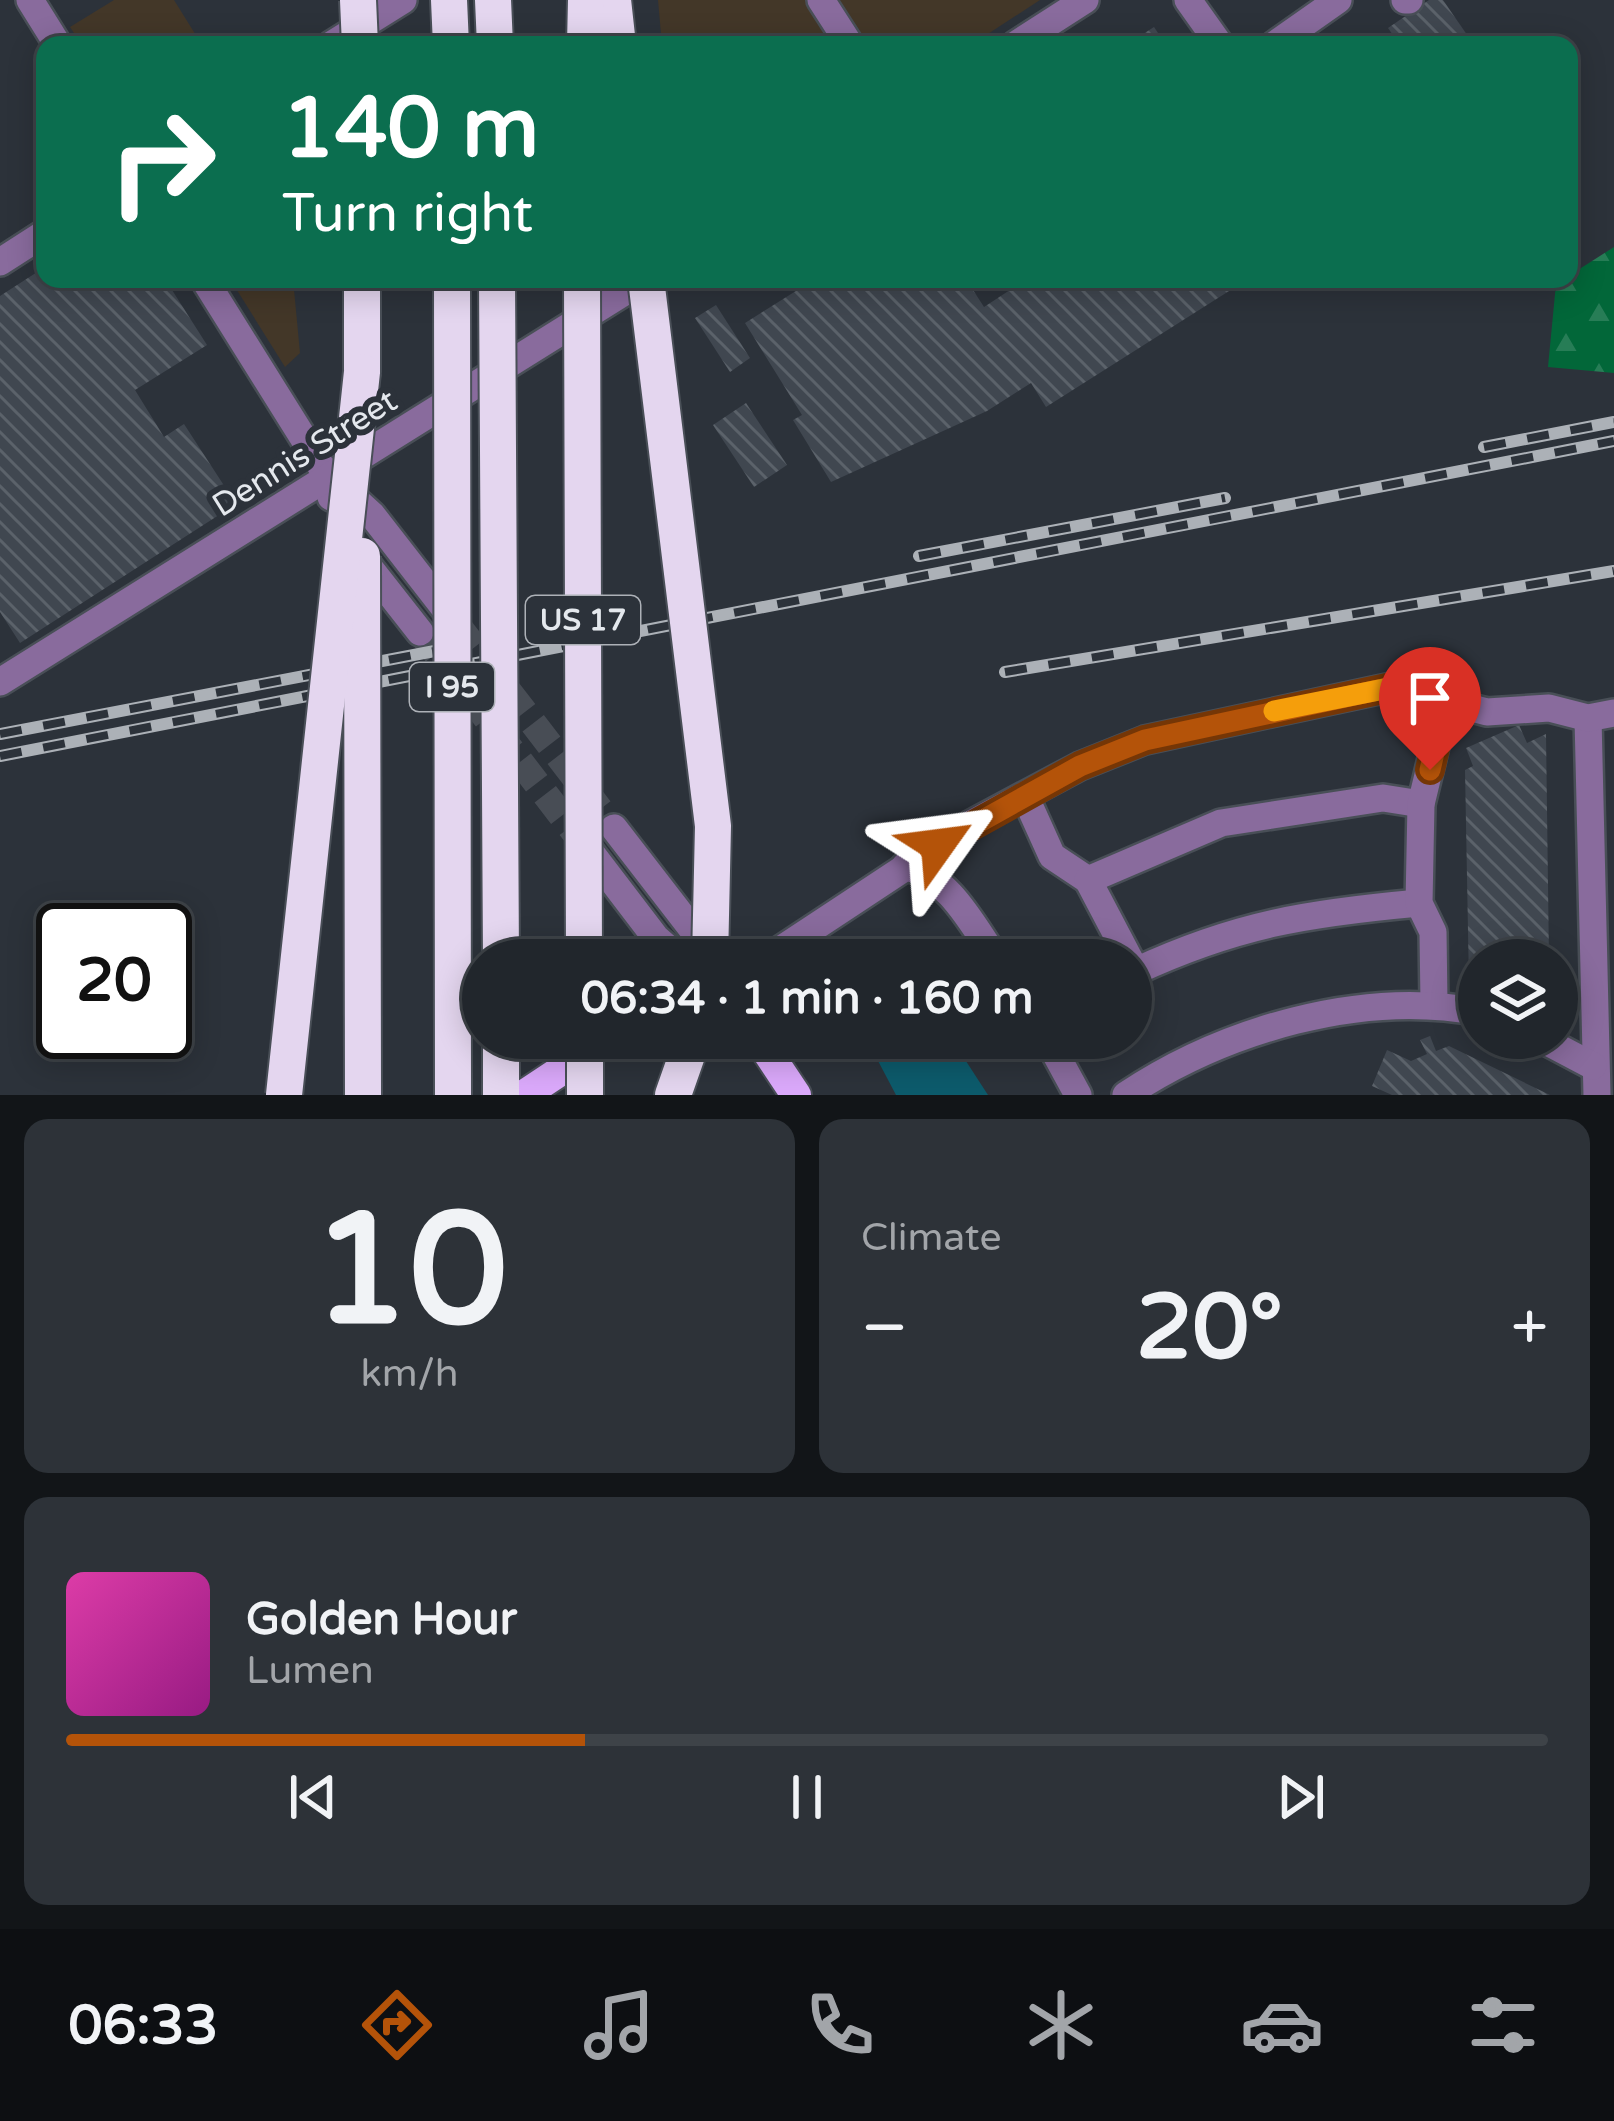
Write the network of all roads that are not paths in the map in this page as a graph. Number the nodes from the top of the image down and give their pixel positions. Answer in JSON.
{"nodes":[{"id":1,"x":30,"y":0,"type":"edge"},
{"id":2,"x":358,"y":0,"type":"edge"},
{"id":3,"x":404,"y":0,"type":"edge"},
{"id":4,"x":449,"y":0,"type":"edge"},
{"id":5,"x":493,"y":0,"type":"edge"},
{"id":6,"x":586,"y":0,"type":"edge"},
{"id":7,"x":613,"y":0,"type":"edge"},
{"id":8,"x":821,"y":0,"type":"edge"},
{"id":9,"x":1085,"y":0,"type":"edge"},
{"id":10,"x":1188,"y":0,"type":"edge"},
{"id":11,"x":1338,"y":0,"type":"edge"},
{"id":12,"x":52,"y":36,"type":"edge"},
{"id":13,"x":346,"y":36,"type":"edge"},
{"id":14,"x":360,"y":36,"type":"edge"},
{"id":15,"x":451,"y":36,"type":"edge"},
{"id":16,"x":495,"y":36,"type":"edge"},
{"id":17,"x":585,"y":36,"type":"edge"},
{"id":18,"x":617,"y":36,"type":"edge"},
{"id":19,"x":844,"y":36,"type":"edge"},
{"id":20,"x":1029,"y":36,"type":"edge"},
{"id":21,"x":1214,"y":36,"type":"edge"},
{"id":22,"x":1287,"y":36,"type":"edge"},
{"id":23,"x":36,"y":239,"type":"edge"},
{"id":24,"x":0,"y":262,"type":"edge"},
{"id":25,"x":210,"y":288,"type":"edge"},
{"id":26,"x":362,"y":288,"type":"edge"},
{"id":27,"x":452,"y":288,"type":"edge"},
{"id":28,"x":497,"y":288,"type":"edge"},
{"id":29,"x":582,"y":288,"type":"edge"},
{"id":30,"x":631,"y":288,"type":"edge"},
{"id":31,"x":646,"y":288,"type":"edge"},
{"id":32,"x":362,"y":372,"type":"junction"},
{"id":33,"x":329,"y":479,"type":"junction"},
{"id":34,"x":458,"y":626,"type":"tunnel mouth"},
{"id":35,"x":420,"y":632,"type":"tunnel mouth"},
{"id":36,"x":0,"y":682,"type":"edge"},
{"id":37,"x":1446,"y":701,"type":"junction"},
{"id":38,"x":1601,"y":716,"type":"edge"},
{"id":39,"x":1025,"y":796,"type":"junction"},
{"id":40,"x":1421,"y":804,"type":"junction"},
{"id":41,"x":614,"y":827,"type":"tunnel mouth"},
{"id":42,"x":579,"y":838,"type":"tunnel mouth"},
{"id":43,"x":905,"y":866,"type":"junction"},
{"id":44,"x":1088,"y":880,"type":"junction"},
{"id":45,"x":1419,"y":903,"type":"junction"},
{"id":46,"x":501,"y":939,"type":"edge"},
{"id":47,"x":584,"y":939,"type":"edge"},
{"id":48,"x":657,"y":939,"type":"edge"},
{"id":49,"x":697,"y":939,"type":"edge"},
{"id":50,"x":708,"y":939,"type":"edge"},
{"id":51,"x":796,"y":939,"type":"edge"},
{"id":52,"x":983,"y":939,"type":"edge"},
{"id":53,"x":1119,"y":939,"type":"edge"},
{"id":54,"x":1152,"y":963,"type":"edge"},
{"id":55,"x":1434,"y":1003,"type":"junction"},
{"id":56,"x":1458,"y":1008,"type":"edge"},
{"id":57,"x":1578,"y":1058,"type":"edge"},
{"id":58,"x":501,"y":1059,"type":"edge"},
{"id":59,"x":578,"y":1059,"type":"edge"},
{"id":60,"x":585,"y":1059,"type":"edge"},
{"id":61,"x":686,"y":1059,"type":"edge"},
{"id":62,"x":772,"y":1059,"type":"edge"},
{"id":63,"x":1058,"y":1059,"type":"edge"},
{"id":64,"x":1593,"y":1066,"type":"junction"},
{"id":65,"x":284,"y":1095,"type":"edge"},
{"id":66,"x":363,"y":1095,"type":"edge"},
{"id":67,"x":453,"y":1095,"type":"edge"},
{"id":68,"x":501,"y":1095,"type":"edge"},
{"id":69,"x":524,"y":1095,"type":"edge"},
{"id":70,"x":585,"y":1095,"type":"edge"},
{"id":71,"x":673,"y":1095,"type":"edge"},
{"id":72,"x":796,"y":1095,"type":"edge"},
{"id":73,"x":1078,"y":1095,"type":"edge"},
{"id":74,"x":1126,"y":1095,"type":"edge"},
{"id":75,"x":1598,"y":1095,"type":"edge"}],
"edges":[{"from":1,"to":12,"type":"street"},
{"from":2,"to":14,"type":"highway","bridge":true},
{"from":3,"to":13,"type":"street"},
{"from":4,"to":15,"type":"highway"},
{"from":5,"to":16,"type":"highway"},
{"from":6,"to":17,"type":"highway"},
{"from":7,"to":18,"type":"highway"},
{"from":8,"to":19,"type":"street"},
{"from":9,"to":20,"type":"street"},
{"from":10,"to":21,"type":"street"},
{"from":11,"to":22,"type":"street"},
{"from":23,"to":24,"type":"street"},
{"from":25,"to":33,"type":"street"},
{"from":26,"to":32,"type":"highway"},
{"from":27,"to":67,"type":"highway","number":"I 95","bridge":true},
{"from":28,"to":46,"type":"highway","number":"I 95","bridge":true},
{"from":29,"to":47,"type":"highway","number":"US 17","bridge":true},
{"from":30,"to":33,"type":"street","name":"Dennis Street"},
{"from":31,"to":50,"type":"highway","bridge":true},
{"from":32,"to":65,"type":"highway","bridge":true},
{"from":32,"to":66,"type":"highway","bridge":true},
{"from":33,"to":34,"type":"street"},
{"from":33,"to":35,"type":"street"},
{"from":33,"to":36,"type":"street","name":"Dennis Street"},
{"from":37,"to":38,"type":"street"},
{"from":37,"to":39,"type":"street"},
{"from":37,"to":40,"type":"street"},
{"from":38,"to":64,"type":"street"},
{"from":39,"to":43,"type":"street"},
{"from":39,"to":44,"type":"street"},
{"from":40,"to":44,"type":"street"},
{"from":40,"to":45,"type":"street"},
{"from":41,"to":49,"type":"street"},
{"from":42,"to":48,"type":"street"},
{"from":43,"to":51,"type":"street"},
{"from":43,"to":52,"type":"street"},
{"from":44,"to":53,"type":"street"},
{"from":45,"to":54,"type":"street"},
{"from":45,"to":55,"type":"street"},
{"from":55,"to":56,"type":"street"},
{"from":55,"to":74,"type":"street"},
{"from":57,"to":64,"type":"street"},
{"from":58,"to":68,"type":"highway"},
{"from":59,"to":69,"type":"main road"},
{"from":60,"to":70,"type":"highway","bridge":true},
{"from":61,"to":71,"type":"highway"},
{"from":62,"to":72,"type":"main road"},
{"from":63,"to":73,"type":"street"},
{"from":64,"to":75,"type":"street"}]}
